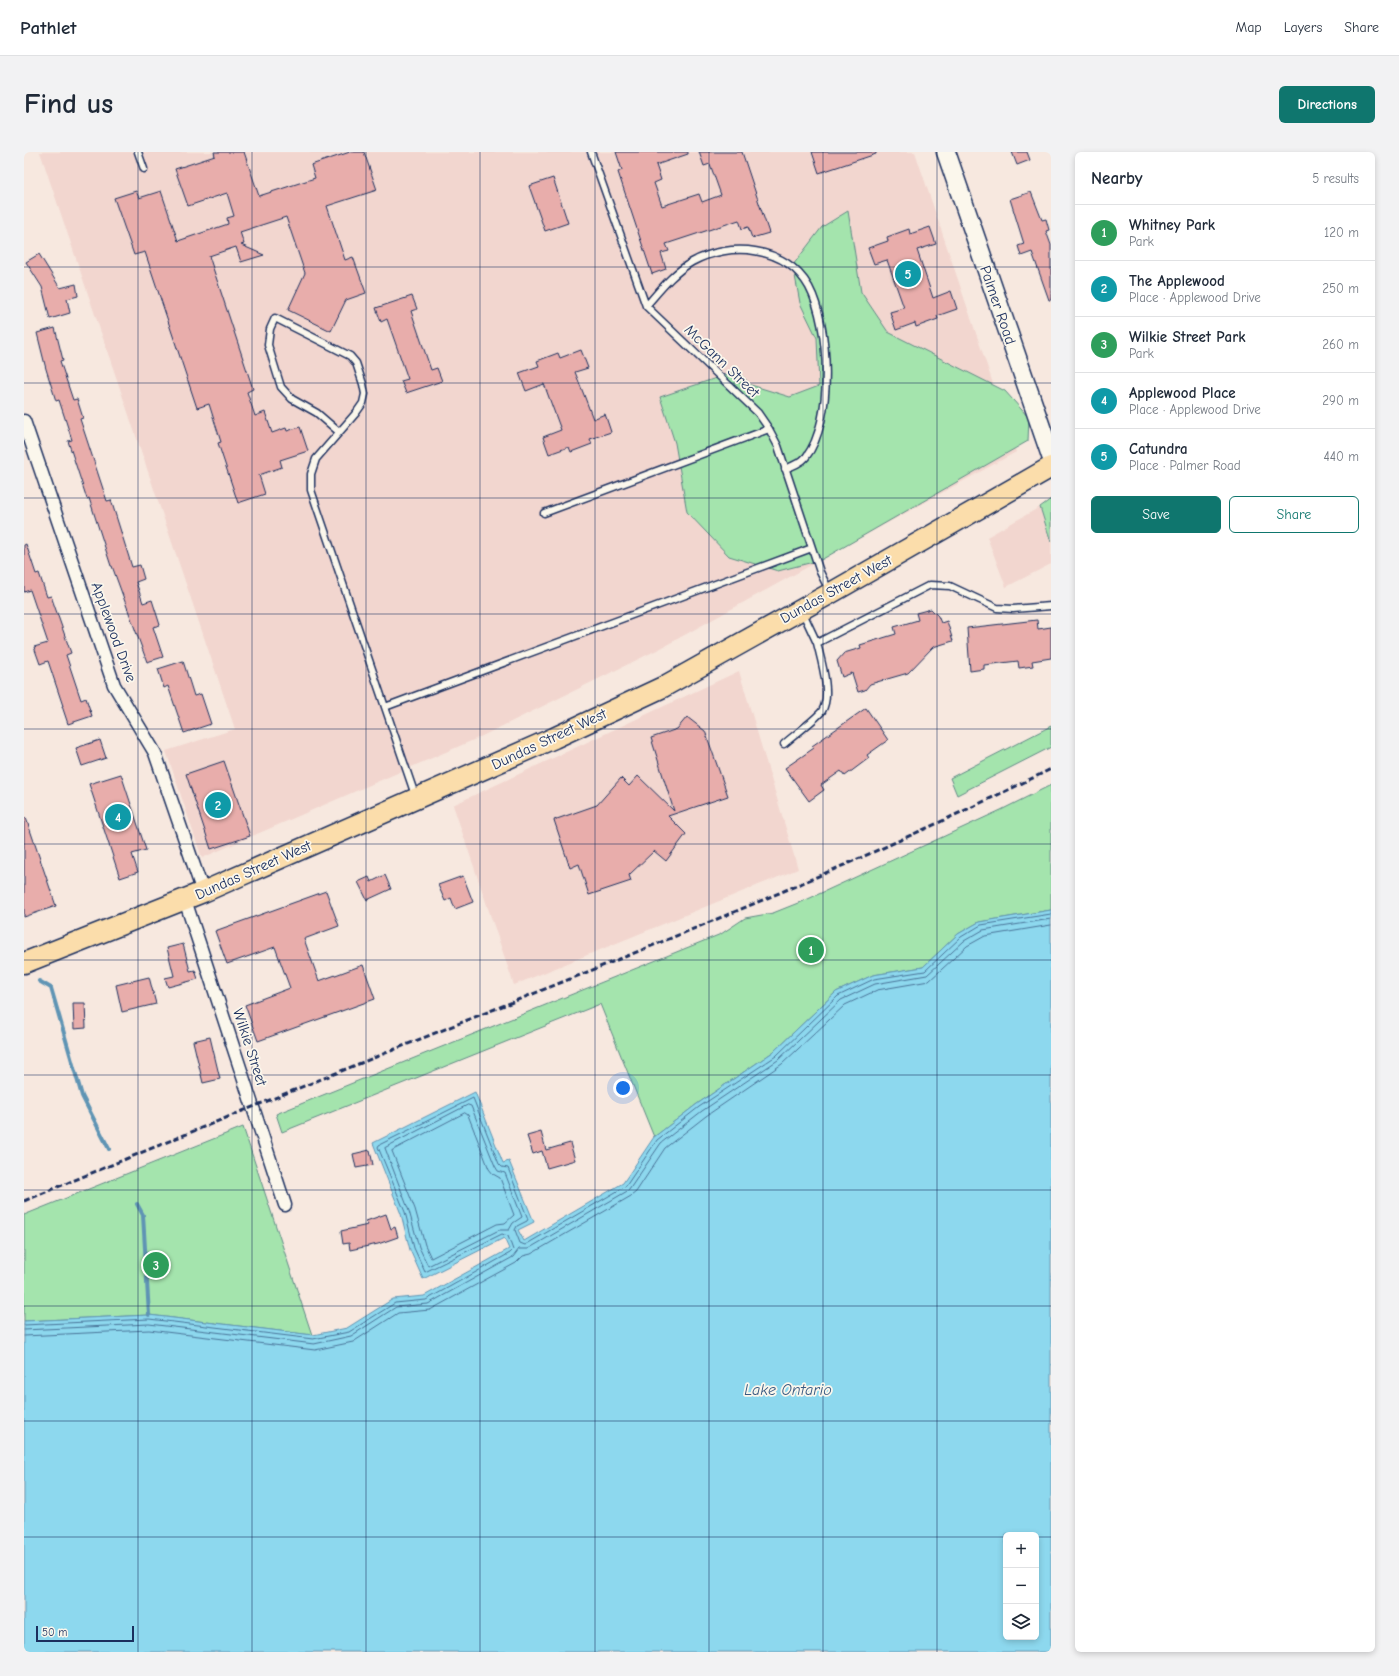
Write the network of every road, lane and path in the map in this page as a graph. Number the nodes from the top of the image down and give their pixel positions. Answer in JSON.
{"nodes":[{"id":1,"x":138,"y":152,"type":"edge"},
{"id":2,"x":591,"y":152,"type":"edge"},
{"id":3,"x":946,"y":152,"type":"edge"},
{"id":4,"x":144,"y":170,"type":"dead end"},
{"id":5,"x":646,"y":306,"type":"junction"},
{"id":6,"x":24,"y":421,"type":"edge"},
{"id":7,"x":769,"y":430,"type":"junction"},
{"id":8,"x":339,"y":432,"type":"junction"},
{"id":9,"x":1051,"y":456,"type":"edge"},
{"id":10,"x":1051,"y":467,"type":"edge"},
{"id":11,"x":785,"y":469,"type":"junction"},
{"id":12,"x":544,"y":513,"type":"dead end"},
{"id":13,"x":812,"y":548,"type":"junction"},
{"id":14,"x":831,"y":593,"type":"junction"},
{"id":15,"x":1051,"y":606,"type":"edge"},
{"id":16,"x":801,"y":610,"type":"junction"},
{"id":17,"x":817,"y":643,"type":"junction"},
{"id":18,"x":385,"y":707,"type":"junction"},
{"id":19,"x":784,"y":744,"type":"dead end"},
{"id":20,"x":416,"y":799,"type":"junction"},
{"id":21,"x":203,"y":892,"type":"junction"},
{"id":22,"x":185,"y":900,"type":"junction"},
{"id":23,"x":24,"y":963,"type":"edge"},
{"id":24,"x":285,"y":1205,"type":"dead end"}],
"edges":[{"from":1,"to":4,"type":"lane"},
{"from":2,"to":5,"type":"lane","name":"McGann Street"},
{"from":3,"to":9,"type":"street","name":"Palmer Road"},
{"from":5,"to":7,"type":"lane","name":"McGann Street"},
{"from":5,"to":11,"type":"lane"},
{"from":6,"to":21,"type":"street","name":"Applewood Drive"},
{"from":7,"to":11,"type":"lane","name":"McGann Street"},
{"from":7,"to":12,"type":"lane"},
{"from":8,"to":8,"type":"lane"},
{"from":8,"to":18,"type":"lane"},
{"from":10,"to":14,"type":"main road","name":"Dundas Street West"},
{"from":11,"to":13,"type":"lane","name":"McGann Street"},
{"from":13,"to":14,"type":"lane","name":"McGann Street"},
{"from":13,"to":18,"type":"lane"},
{"from":14,"to":16,"type":"main road","name":"Dundas Street West"},
{"from":15,"to":17,"type":"lane"},
{"from":16,"to":17,"type":"lane"},
{"from":16,"to":20,"type":"main road","name":"Dundas Street West"},
{"from":17,"to":19,"type":"lane"},
{"from":18,"to":20,"type":"lane"},
{"from":20,"to":21,"type":"main road","name":"Dundas Street West"},
{"from":21,"to":22,"type":"main road","name":"Dundas Street West"},
{"from":22,"to":23,"type":"main road","name":"Dundas Street West"},
{"from":22,"to":24,"type":"street","name":"Wilkie Street"}]}
